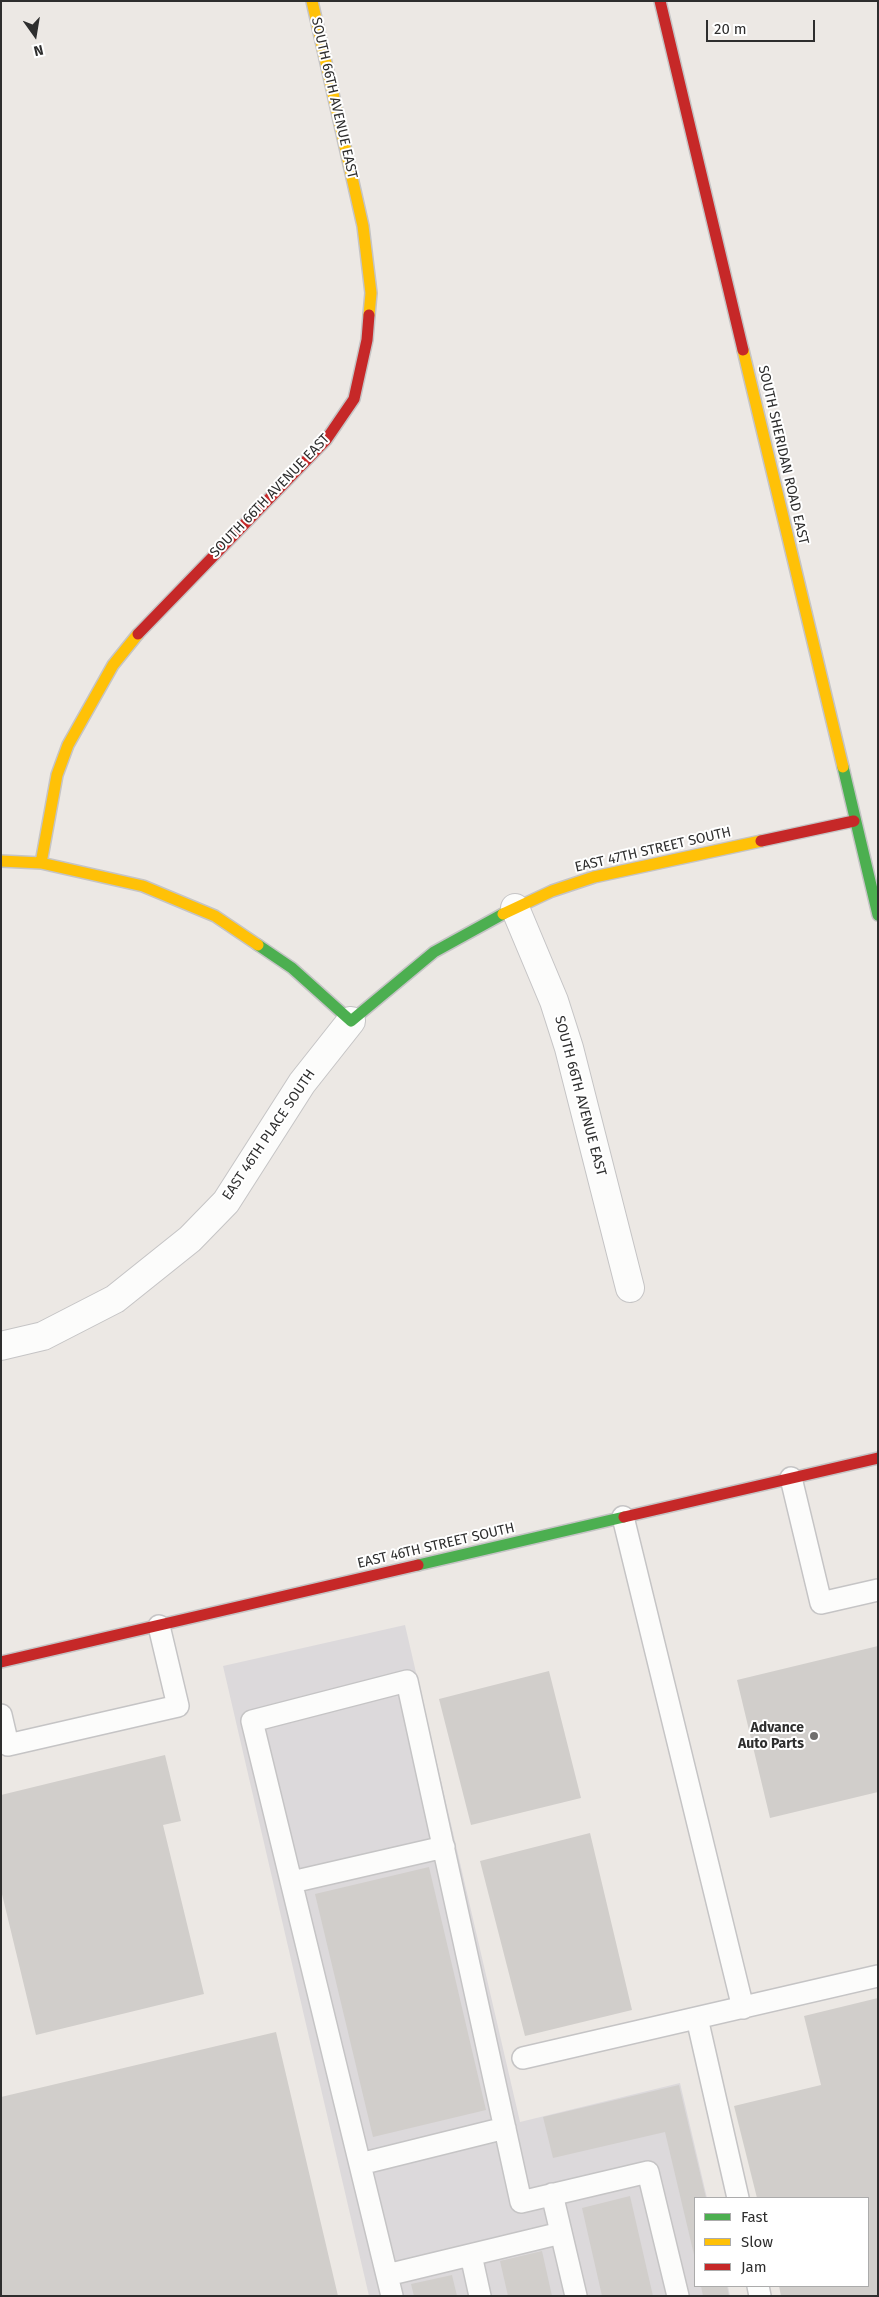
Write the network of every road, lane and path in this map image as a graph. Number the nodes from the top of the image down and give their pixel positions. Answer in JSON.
{"nodes":[{"id":1,"x":312,"y":1,"type":"edge"},
{"id":2,"x":660,"y":1,"type":"edge"},
{"id":3,"x":854,"y":821,"type":"junction"},
{"id":4,"x":1,"y":861,"type":"edge"},
{"id":5,"x":41,"y":863,"type":"junction"},
{"id":6,"x":515,"y":908,"type":"junction"},
{"id":7,"x":878,"y":915,"type":"edge"},
{"id":8,"x":351,"y":1020,"type":"junction"},
{"id":9,"x":630,"y":1288,"type":"dead end"},
{"id":10,"x":1,"y":1346,"type":"edge"},
{"id":11,"x":878,"y":1458,"type":"edge"},
{"id":12,"x":791,"y":1478,"type":"junction"},
{"id":13,"x":623,"y":1517,"type":"junction"},
{"id":14,"x":878,"y":1590,"type":"edge"},
{"id":15,"x":159,"y":1626,"type":"junction"},
{"id":16,"x":1,"y":1662,"type":"edge"},
{"id":17,"x":1,"y":1715,"type":"edge"},
{"id":18,"x":444,"y":1847,"type":"junction"},
{"id":19,"x":292,"y":1882,"type":"junction"},
{"id":20,"x":878,"y":1976,"type":"edge"},
{"id":21,"x":743,"y":2008,"type":"junction"},
{"id":22,"x":697,"y":2018,"type":"junction"},
{"id":23,"x":523,"y":2058,"type":"dead end"},
{"id":24,"x":506,"y":2128,"type":"junction"},
{"id":25,"x":360,"y":2164,"type":"junction"},
{"id":26,"x":552,"y":2194,"type":"junction"},
{"id":27,"x":738,"y":2197,"type":"edge"},
{"id":28,"x":561,"y":2233,"type":"junction"},
{"id":29,"x":470,"y":2255,"type":"junction"},
{"id":30,"x":387,"y":2275,"type":"junction"},
{"id":31,"x":392,"y":2296,"type":"edge"},
{"id":32,"x":480,"y":2296,"type":"edge"},
{"id":33,"x":576,"y":2296,"type":"edge"},
{"id":34,"x":678,"y":2296,"type":"edge"}],
"edges":[{"from":1,"to":5,"type":"street","name":"SOUTH 66TH AVENUE EAST"},
{"from":2,"to":3,"type":"street","name":"SOUTH SHERIDAN ROAD EAST"},
{"from":3,"to":6,"type":"street","name":"EAST 47TH STREET SOUTH"},
{"from":3,"to":7,"type":"street","name":"SOUTH SHERIDAN ROAD EAST"},
{"from":4,"to":5,"type":"street"},
{"from":5,"to":8,"type":"street"},
{"from":6,"to":8,"type":"street","name":"EAST 47TH STREET SOUTH"},
{"from":6,"to":9,"type":"street","name":"SOUTH 66TH AVENUE EAST"},
{"from":8,"to":10,"type":"street","name":"EAST 46TH PLACE SOUTH"},
{"from":11,"to":12,"type":"street","name":"EAST 46TH STREET SOUTH"},
{"from":12,"to":13,"type":"street","name":"EAST 46TH STREET SOUTH"},
{"from":12,"to":14,"type":"lane"},
{"from":13,"to":15,"type":"street","name":"EAST 46TH STREET SOUTH"},
{"from":13,"to":21,"type":"lane"},
{"from":15,"to":16,"type":"street","name":"EAST 46TH STREET SOUTH"},
{"from":15,"to":17,"type":"lane"},
{"from":18,"to":19,"type":"lane"},
{"from":18,"to":19,"type":"lane"},
{"from":18,"to":24,"type":"lane"},
{"from":19,"to":25,"type":"lane"},
{"from":20,"to":21,"type":"lane"},
{"from":21,"to":22,"type":"lane"},
{"from":22,"to":23,"type":"lane"},
{"from":22,"to":27,"type":"lane"},
{"from":24,"to":25,"type":"lane"},
{"from":24,"to":26,"type":"lane"},
{"from":25,"to":30,"type":"lane"},
{"from":26,"to":28,"type":"lane"},
{"from":26,"to":34,"type":"lane"},
{"from":28,"to":29,"type":"lane"},
{"from":28,"to":33,"type":"lane"},
{"from":29,"to":30,"type":"lane"},
{"from":29,"to":32,"type":"lane"},
{"from":30,"to":31,"type":"lane"}]}
